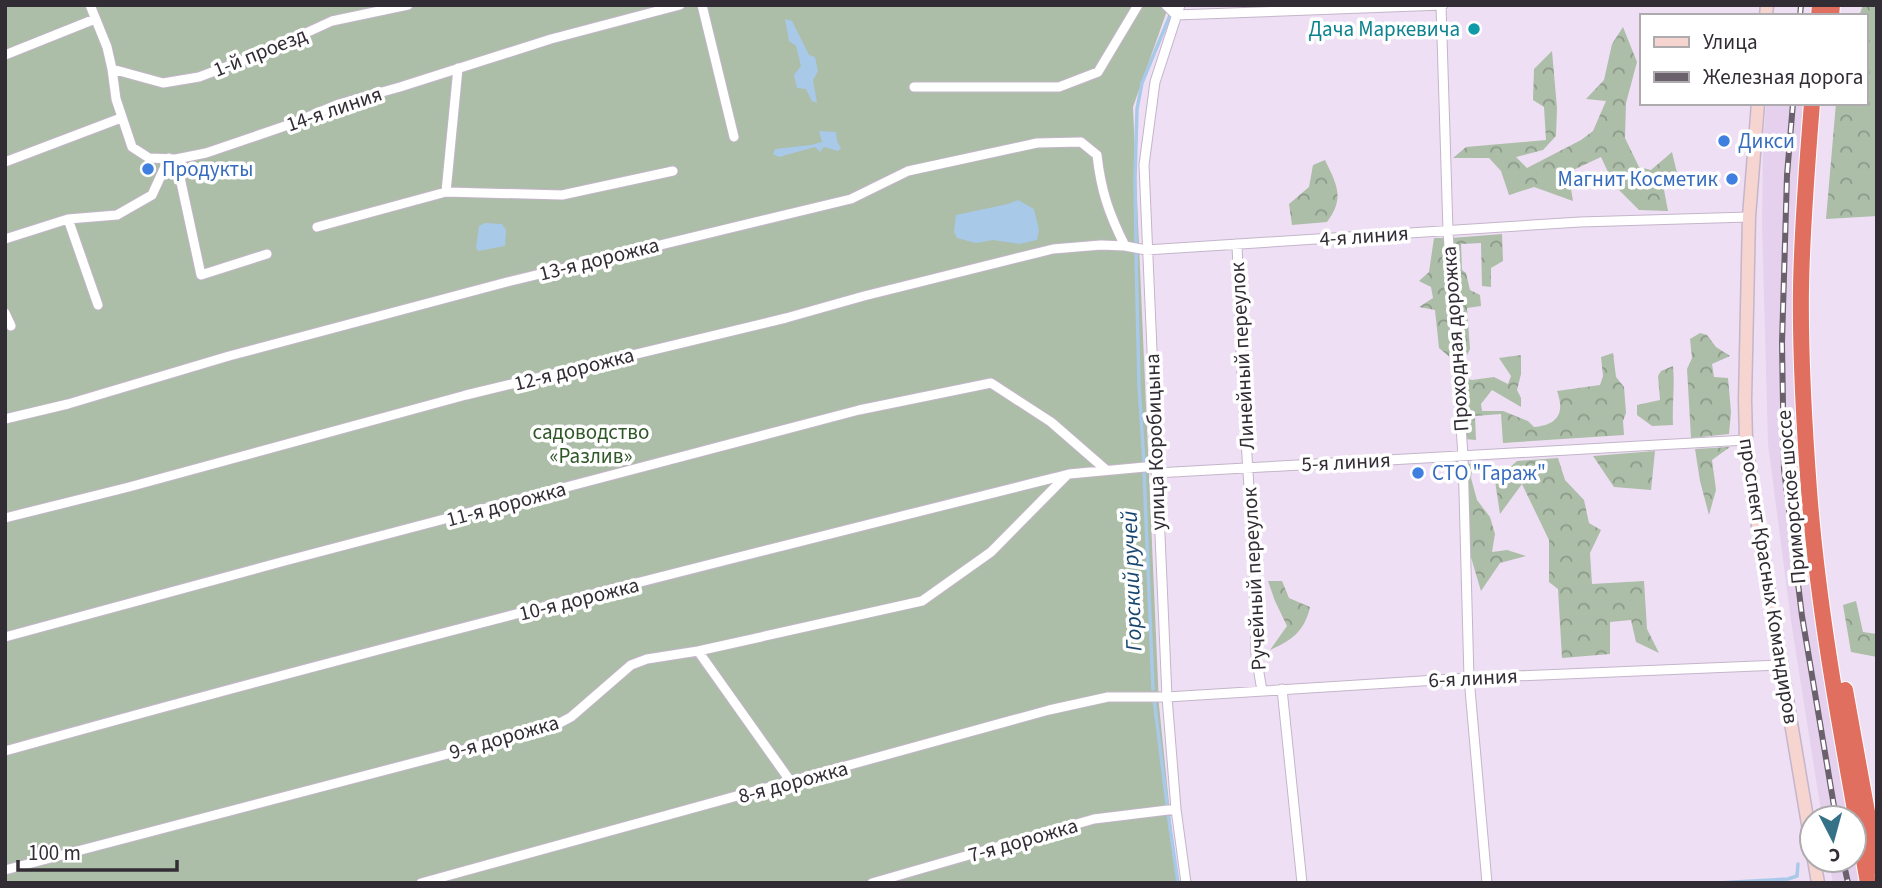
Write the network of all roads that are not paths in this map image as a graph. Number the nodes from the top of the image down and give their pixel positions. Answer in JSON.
{"nodes":[{"id":1,"x":90,"y":5,"type":"edge"},
{"id":2,"x":408,"y":5,"type":"edge"},
{"id":3,"x":680,"y":5,"type":"edge"},
{"id":4,"x":702,"y":5,"type":"edge"},
{"id":5,"x":1138,"y":5,"type":"edge"},
{"id":6,"x":1166,"y":5,"type":"edge"},
{"id":7,"x":1180,"y":5,"type":"edge"},
{"id":8,"x":1442,"y":5,"type":"edge"},
{"id":9,"x":1176,"y":15,"type":"junction"},
{"id":10,"x":95,"y":19,"type":"junction"},
{"id":11,"x":5,"y":55,"type":"edge"},
{"id":12,"x":458,"y":68,"type":"junction"},
{"id":13,"x":112,"y":69,"type":"junction"},
{"id":14,"x":914,"y":87,"type":"dead end"},
{"id":15,"x":1758,"y":105,"type":"edge"},
{"id":16,"x":1812,"y":105,"type":"edge"},
{"id":17,"x":1822,"y":105,"type":"edge"},
{"id":18,"x":121,"y":118,"type":"junction"},
{"id":19,"x":734,"y":137,"type":"dead end"},
{"id":20,"x":173,"y":158,"type":"junction"},
{"id":21,"x":5,"y":162,"type":"edge"},
{"id":22,"x":673,"y":171,"type":"dead end"},
{"id":23,"x":446,"y":192,"type":"junction"},
{"id":24,"x":1749,"y":217,"type":"junction"},
{"id":25,"x":68,"y":219,"type":"junction"},
{"id":26,"x":317,"y":227,"type":"dead end"},
{"id":27,"x":1448,"y":230,"type":"junction"},
{"id":28,"x":5,"y":239,"type":"edge"},
{"id":29,"x":1237,"y":244,"type":"junction"},
{"id":30,"x":1125,"y":246,"type":"junction"},
{"id":31,"x":1146,"y":250,"type":"junction"},
{"id":32,"x":267,"y":254,"type":"dead end"},
{"id":33,"x":98,"y":305,"type":"dead end"},
{"id":34,"x":5,"y":313,"type":"edge"},
{"id":35,"x":11,"y":326,"type":"dead end"},
{"id":36,"x":5,"y":419,"type":"edge"},
{"id":37,"x":1746,"y":440,"type":"junction"},
{"id":38,"x":1463,"y":456,"type":"junction"},
{"id":39,"x":1247,"y":468,"type":"junction"},
{"id":40,"x":1105,"y":469,"type":"junction"},
{"id":41,"x":1156,"y":469,"type":"junction"},
{"id":42,"x":1069,"y":474,"type":"junction"},
{"id":43,"x":5,"y":518,"type":"edge"},
{"id":44,"x":5,"y":637,"type":"edge"},
{"id":45,"x":698,"y":651,"type":"junction"},
{"id":46,"x":1780,"y":665,"type":"junction"},
{"id":47,"x":1469,"y":678,"type":"junction"},
{"id":48,"x":1282,"y":689,"type":"junction"},
{"id":49,"x":1262,"y":691,"type":"junction"},
{"id":50,"x":1167,"y":696,"type":"junction"},
{"id":51,"x":5,"y":751,"type":"edge"},
{"id":52,"x":791,"y":782,"type":"junction"},
{"id":53,"x":1804,"y":804,"type":"edge"},
{"id":54,"x":1176,"y":809,"type":"junction"},
{"id":55,"x":1877,"y":867,"type":"edge"},
{"id":56,"x":5,"y":870,"type":"edge"},
{"id":57,"x":421,"y":883,"type":"edge"},
{"id":58,"x":872,"y":883,"type":"edge"},
{"id":59,"x":1186,"y":883,"type":"edge"},
{"id":60,"x":1302,"y":883,"type":"edge"},
{"id":61,"x":1487,"y":883,"type":"edge"},
{"id":62,"x":1868,"y":883,"type":"edge"}],
"edges":[{"from":1,"to":10,"type":"street","name":"14-я линия"},
{"from":2,"to":13,"type":"street","name":"1-й проезд"},
{"from":3,"to":12,"type":"street","name":"14-я линия"},
{"from":4,"to":19,"type":"street"},
{"from":5,"to":14,"type":"street"},
{"from":6,"to":9,"type":"street"},
{"from":7,"to":9,"type":"street","name":"улица Коробицына"},
{"from":8,"to":9,"type":"street"},
{"from":8,"to":27,"type":"street","name":"Проходная дорожка"},
{"from":9,"to":31,"type":"street","name":"улица Коробицына"},
{"from":10,"to":11,"type":"street"},
{"from":10,"to":13,"type":"street","name":"14-я линия"},
{"from":12,"to":20,"type":"street","name":"14-я линия"},
{"from":12,"to":23,"type":"street"},
{"from":13,"to":18,"type":"street","name":"14-я линия"},
{"from":15,"to":24,"type":"street","name":"проспект Красных Командиров"},
{"from":16,"to":62,"type":"highway","name":"Приморское шоссе"},
{"from":17,"to":55,"type":"highway","name":"Приморское шоссе"},
{"from":18,"to":20,"type":"street","name":"14-я линия"},
{"from":18,"to":21,"type":"street"},
{"from":20,"to":25,"type":"street"},
{"from":20,"to":32,"type":"street"},
{"from":22,"to":23,"type":"street"},
{"from":23,"to":26,"type":"street"},
{"from":24,"to":27,"type":"street","name":"4-я линия"},
{"from":24,"to":37,"type":"street","name":"проспект Красных Командиров"},
{"from":25,"to":28,"type":"street"},
{"from":25,"to":33,"type":"street"},
{"from":27,"to":29,"type":"street","name":"4-я линия"},
{"from":27,"to":38,"type":"street","name":"Проходная дорожка"},
{"from":29,"to":31,"type":"street","name":"4-я линия"},
{"from":29,"to":39,"type":"street","name":"Линейный переулок"},
{"from":30,"to":31,"type":"street","name":"12-я дорожка"},
{"from":30,"to":36,"type":"street","name":"13-я дорожка"},
{"from":30,"to":43,"type":"street","name":"12-я дорожка"},
{"from":31,"to":41,"type":"street","name":"улица Коробицына"},
{"from":34,"to":35,"type":"street"},
{"from":37,"to":38,"type":"street","name":"5-я линия"},
{"from":37,"to":46,"type":"street","name":"проспект Красных Командиров"},
{"from":38,"to":39,"type":"street","name":"5-я линия"},
{"from":38,"to":47,"type":"street","name":"Проходная дорожка"},
{"from":39,"to":41,"type":"street","name":"5-я линия"},
{"from":39,"to":49,"type":"street","name":"Ручейный переулок"},
{"from":40,"to":41,"type":"street","name":"10-я дорожка"},
{"from":40,"to":42,"type":"street","name":"10-я дорожка"},
{"from":40,"to":44,"type":"street","name":"11-я дорожка"},
{"from":41,"to":50,"type":"street","name":"улица Коробицына"},
{"from":42,"to":45,"type":"street","name":"9-я дорожка"},
{"from":42,"to":51,"type":"street","name":"10-я дорожка"},
{"from":45,"to":52,"type":"street"},
{"from":45,"to":56,"type":"street","name":"9-я дорожка"},
{"from":46,"to":47,"type":"street","name":"6-я линия"},
{"from":46,"to":53,"type":"street","name":"проспект Красных Командиров"},
{"from":47,"to":48,"type":"street","name":"6-я линия"},
{"from":47,"to":61,"type":"street","name":"Проходная дорожка"},
{"from":48,"to":49,"type":"street","name":"6-я линия"},
{"from":48,"to":60,"type":"street"},
{"from":49,"to":50,"type":"street","name":"6-я линия"},
{"from":50,"to":52,"type":"street","name":"8-я дорожка"},
{"from":50,"to":54,"type":"street","name":"улица Коробицына"},
{"from":52,"to":57,"type":"street","name":"8-я дорожка"},
{"from":54,"to":58,"type":"street","name":"7-я дорожка"},
{"from":54,"to":59,"type":"street","name":"улица Коробицына"}]}
